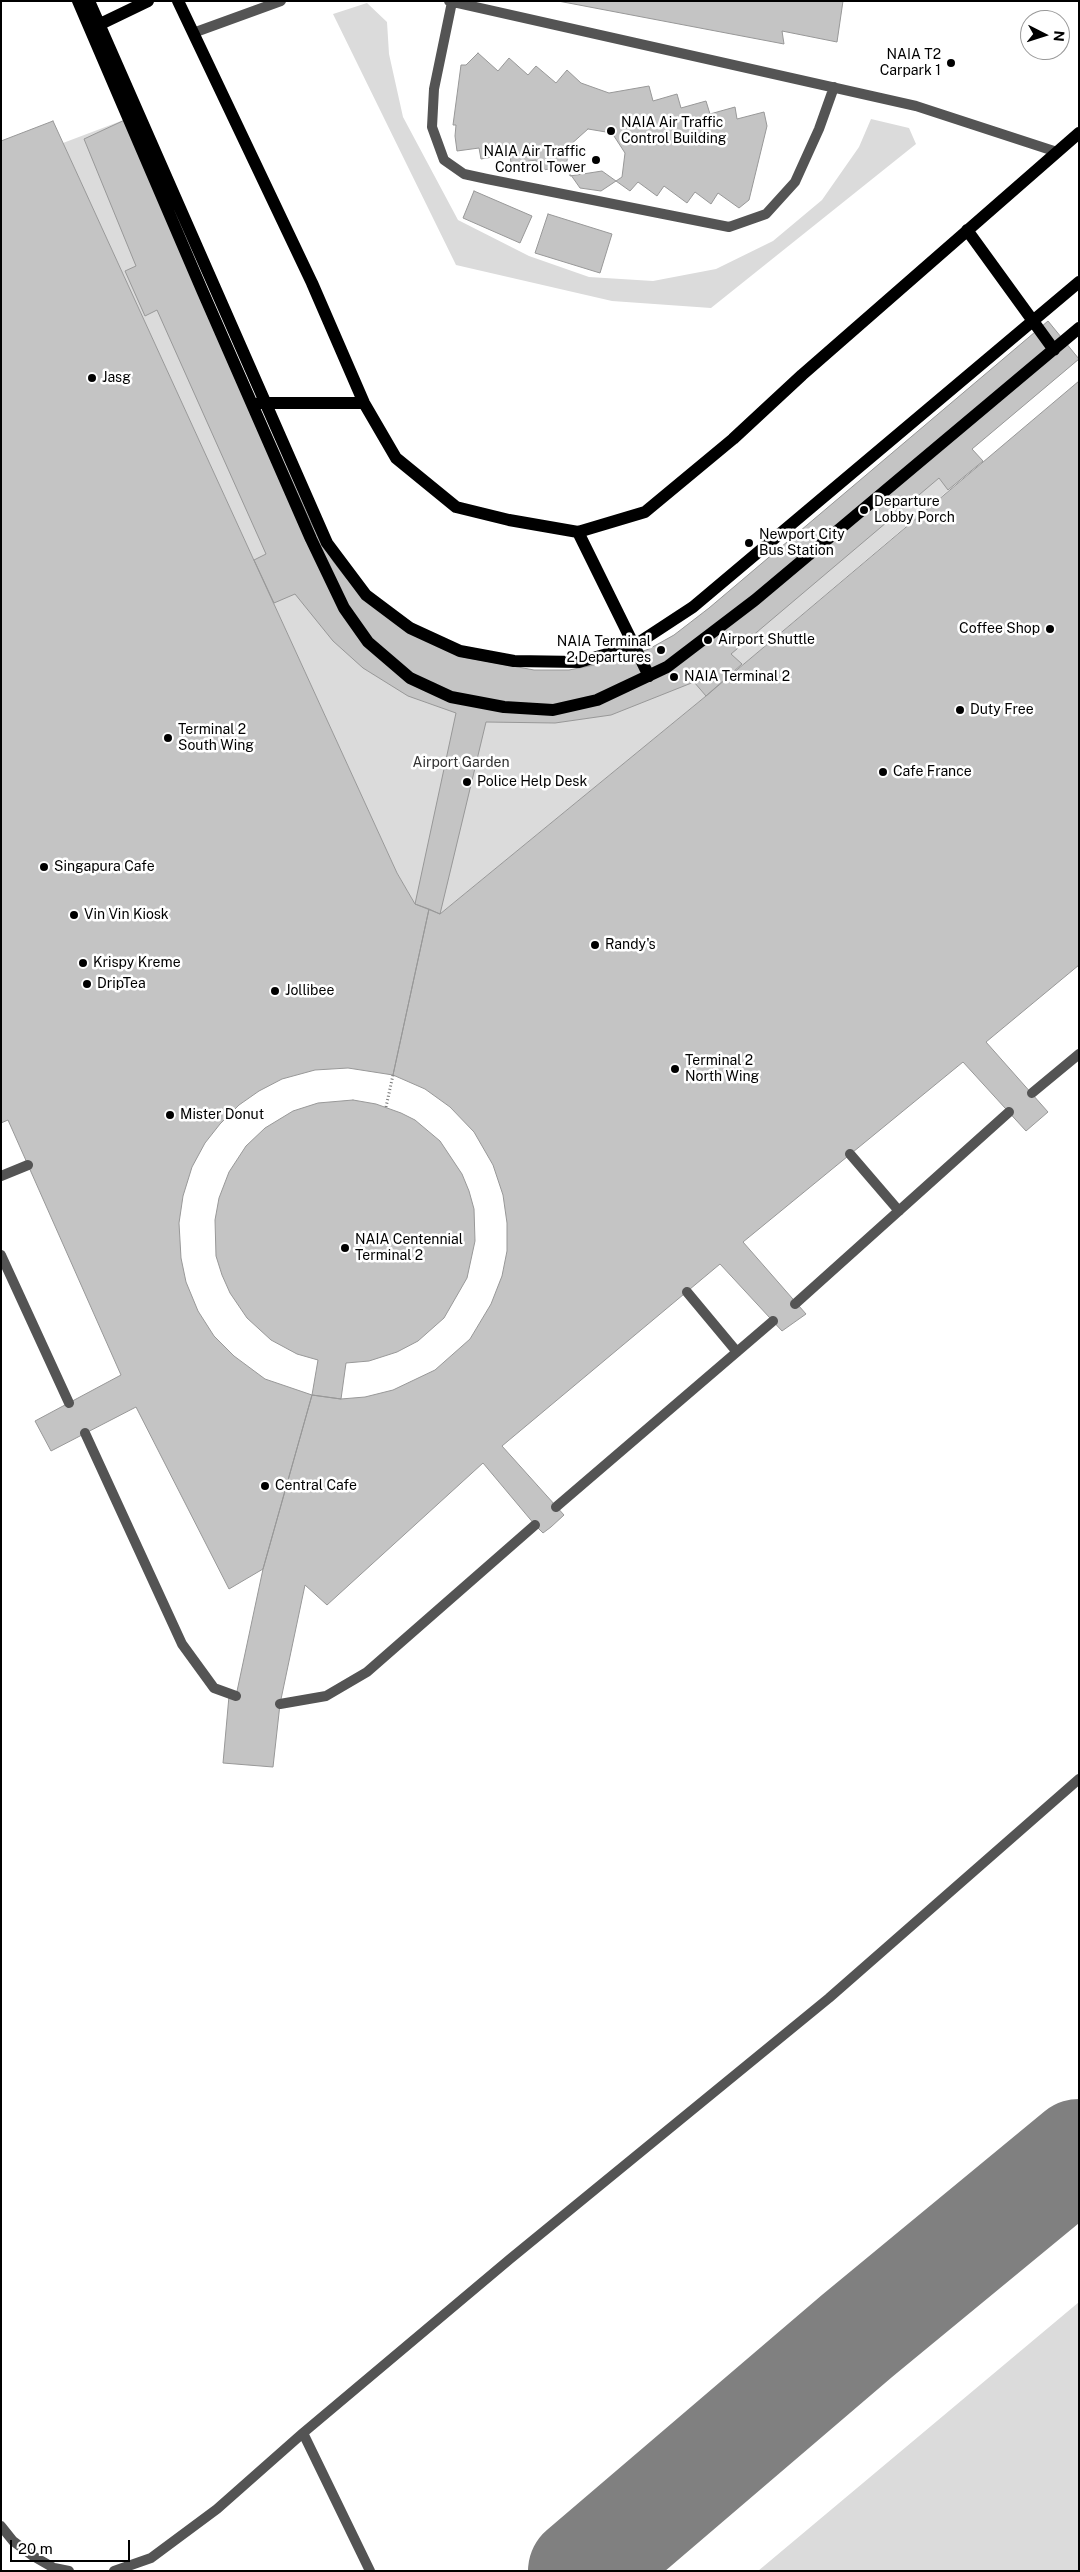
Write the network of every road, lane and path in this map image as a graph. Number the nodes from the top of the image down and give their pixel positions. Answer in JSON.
{"nodes":[{"id":1,"x":78,"y":1,"type":"edge"},
{"id":2,"x":89,"y":1,"type":"edge"},
{"id":3,"x":148,"y":1,"type":"edge"},
{"id":4,"x":178,"y":1,"type":"edge"},
{"id":5,"x":281,"y":1,"type":"edge"},
{"id":6,"x":450,"y":2,"type":"edge"},
{"id":7,"x":89,"y":29,"type":"junction"},
{"id":8,"x":193,"y":33,"type":"junction"},
{"id":9,"x":834,"y":87,"type":"junction"},
{"id":10,"x":1079,"y":133,"type":"edge"},
{"id":11,"x":1057,"y":152,"type":"junction"},
{"id":12,"x":966,"y":230,"type":"junction"},
{"id":13,"x":1079,"y":282,"type":"edge"},
{"id":14,"x":1079,"y":328,"type":"edge"},
{"id":15,"x":1054,"y":350,"type":"junction"},
{"id":16,"x":252,"y":403,"type":"junction"},
{"id":17,"x":364,"y":403,"type":"junction"},
{"id":18,"x":578,"y":532,"type":"junction"},
{"id":19,"x":649,"y":676,"type":"junction"},
{"id":20,"x":1079,"y":1054,"type":"edge"},
{"id":21,"x":393,"y":1075,"type":"dead end"},
{"id":22,"x":1032,"y":1093,"type":"dead end"},
{"id":23,"x":386,"y":1107,"type":"dead end"},
{"id":24,"x":1009,"y":1112,"type":"dead end"},
{"id":25,"x":850,"y":1154,"type":"dead end"},
{"id":26,"x":28,"y":1165,"type":"dead end"},
{"id":27,"x":1,"y":1176,"type":"edge"},
{"id":28,"x":899,"y":1211,"type":"junction"},
{"id":29,"x":1,"y":1254,"type":"edge"},
{"id":30,"x":687,"y":1292,"type":"dead end"},
{"id":31,"x":796,"y":1304,"type":"dead end"},
{"id":32,"x":773,"y":1321,"type":"dead end"},
{"id":33,"x":737,"y":1352,"type":"junction"},
{"id":34,"x":69,"y":1403,"type":"dead end"},
{"id":35,"x":85,"y":1433,"type":"dead end"},
{"id":36,"x":556,"y":1507,"type":"dead end"},
{"id":37,"x":535,"y":1525,"type":"dead end"},
{"id":38,"x":236,"y":1696,"type":"dead end"},
{"id":39,"x":280,"y":1704,"type":"dead end"},
{"id":40,"x":1079,"y":1779,"type":"edge"},
{"id":41,"x":303,"y":2433,"type":"junction"},
{"id":42,"x":1,"y":2526,"type":"edge"},
{"id":43,"x":69,"y":2571,"type":"edge"},
{"id":44,"x":114,"y":2571,"type":"edge"},
{"id":45,"x":370,"y":2571,"type":"edge"}],
"edges":[{"from":1,"to":7,"type":"main road"},
{"from":2,"to":13,"type":"main road"},
{"from":3,"to":7,"type":"main road"},
{"from":4,"to":8,"type":"main road"},
{"from":5,"to":8,"type":"lane"},
{"from":6,"to":9,"type":"lane"},
{"from":6,"to":9,"type":"lane"},
{"from":7,"to":16,"type":"main road"},
{"from":8,"to":17,"type":"main road"},
{"from":9,"to":11,"type":"lane"},
{"from":10,"to":11,"type":"main road"},
{"from":11,"to":12,"type":"main road"},
{"from":12,"to":15,"type":"main road"},
{"from":12,"to":18,"type":"main road"},
{"from":14,"to":15,"type":"main road"},
{"from":15,"to":19,"type":"main road"},
{"from":16,"to":17,"type":"main road"},
{"from":16,"to":19,"type":"main road"},
{"from":17,"to":18,"type":"main road"},
{"from":18,"to":19,"type":"main road"},
{"from":20,"to":22,"type":"lane"},
{"from":21,"to":23,"type":"path"},
{"from":24,"to":28,"type":"lane"},
{"from":25,"to":28,"type":"lane"},
{"from":26,"to":27,"type":"lane"},
{"from":28,"to":31,"type":"lane"},
{"from":29,"to":34,"type":"lane"},
{"from":30,"to":33,"type":"lane"},
{"from":32,"to":33,"type":"lane"},
{"from":33,"to":36,"type":"lane"},
{"from":35,"to":38,"type":"lane"},
{"from":37,"to":39,"type":"lane"},
{"from":40,"to":41,"type":"lane"},
{"from":41,"to":44,"type":"lane"},
{"from":41,"to":45,"type":"lane"},
{"from":42,"to":43,"type":"lane"}]}
